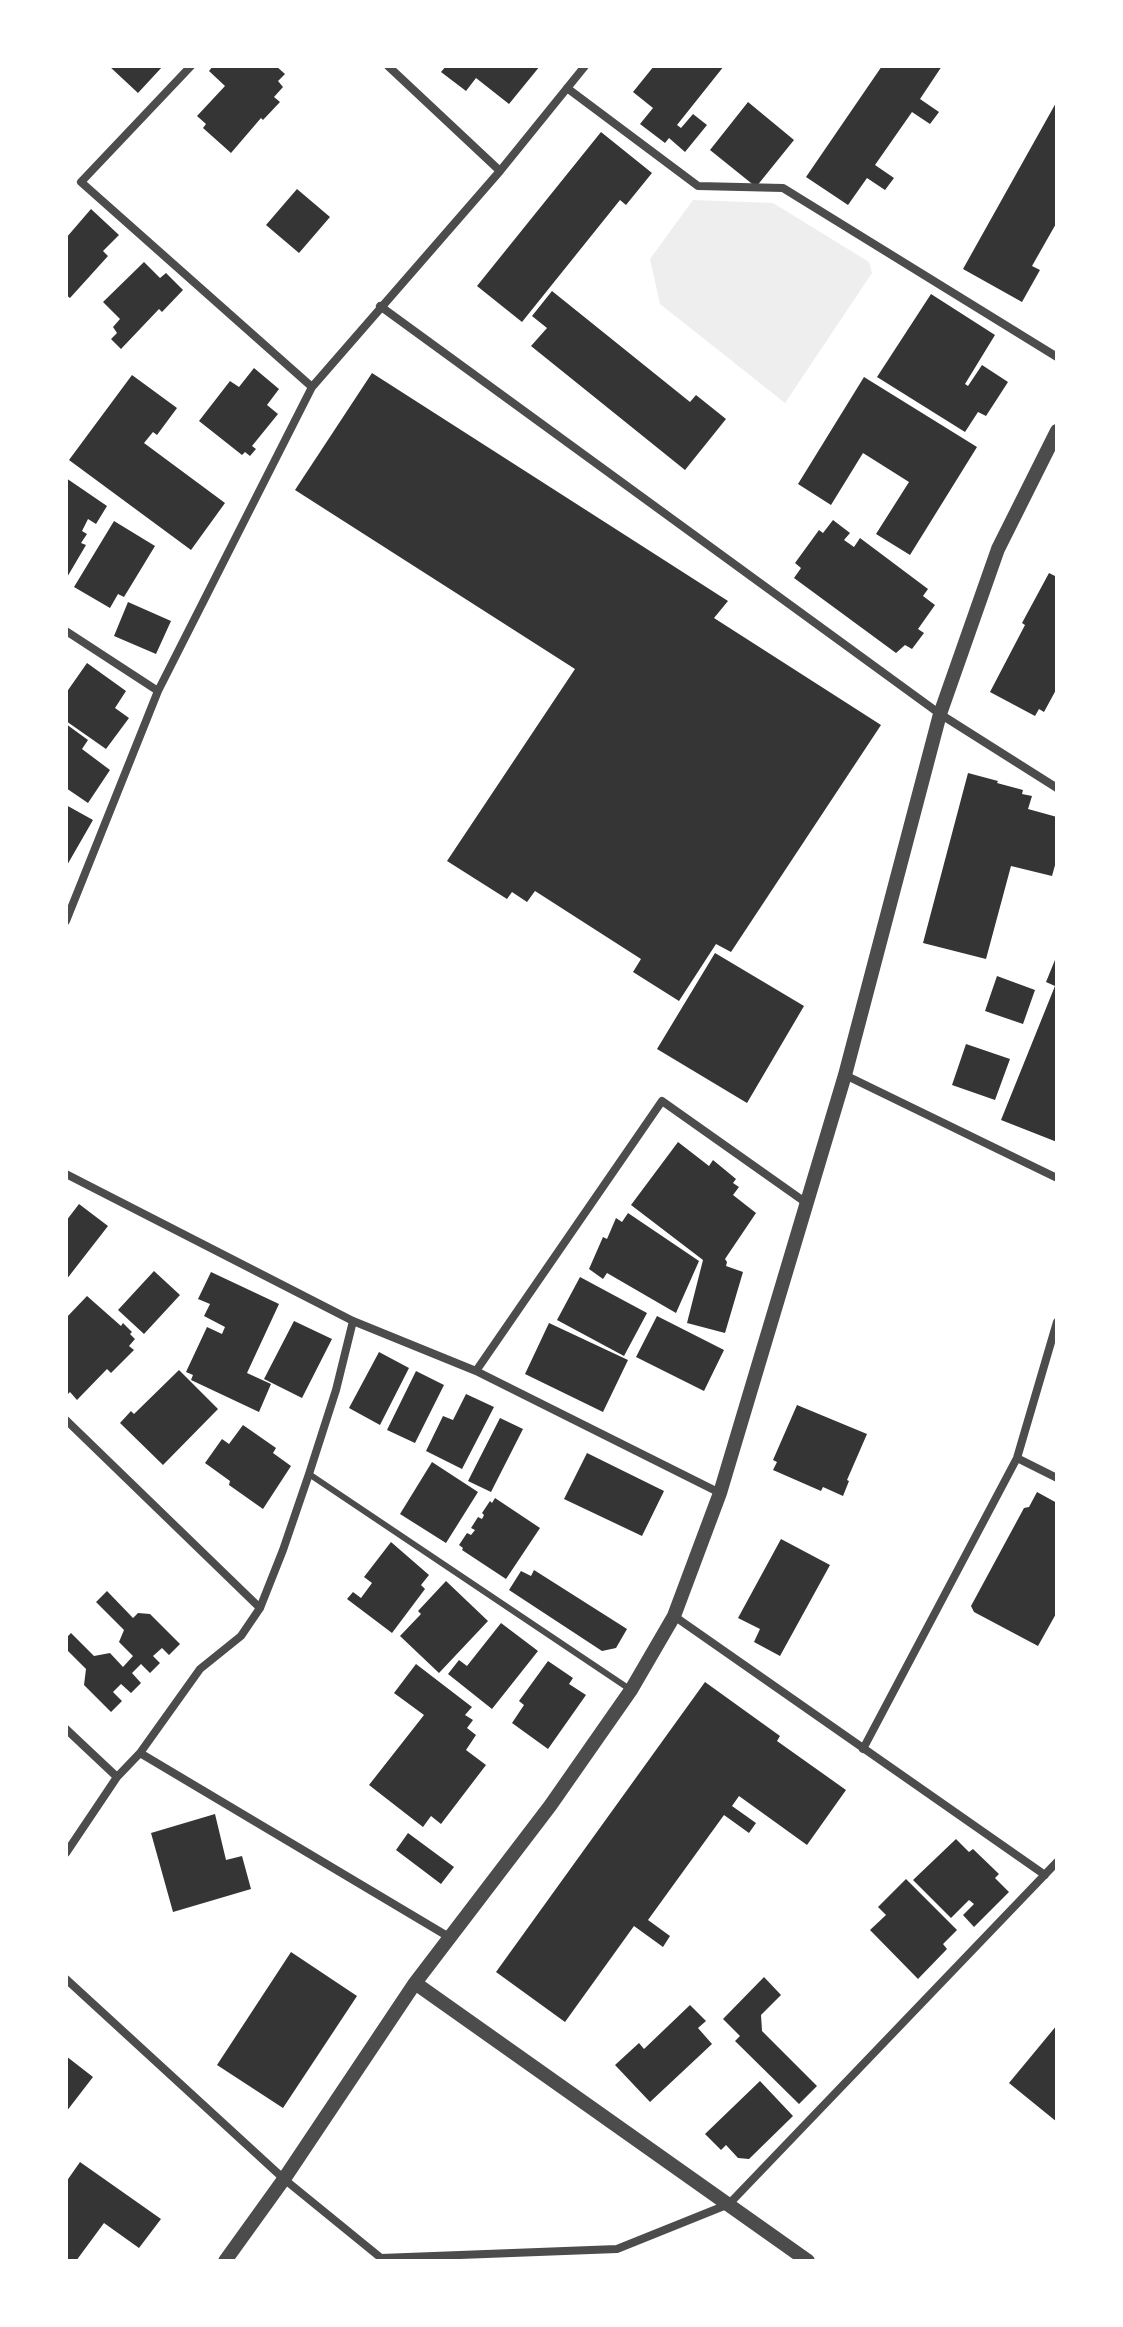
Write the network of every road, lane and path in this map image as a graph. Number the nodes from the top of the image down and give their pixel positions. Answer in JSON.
{"nodes":[{"id":1,"x":191,"y":66,"type":"edge"},
{"id":2,"x":388,"y":66,"type":"edge"},
{"id":3,"x":585,"y":66,"type":"edge"},
{"id":4,"x":567,"y":88,"type":"junction"},
{"id":5,"x":500,"y":171,"type":"junction"},
{"id":6,"x":380,"y":306,"type":"junction"},
{"id":7,"x":1057,"y":357,"type":"edge"},
{"id":8,"x":312,"y":387,"type":"junction"},
{"id":9,"x":1057,"y":431,"type":"edge"},
{"id":10,"x":66,"y":631,"type":"edge"},
{"id":11,"x":158,"y":691,"type":"junction"},
{"id":12,"x":940,"y":714,"type":"junction"},
{"id":13,"x":1057,"y":788,"type":"edge"},
{"id":14,"x":66,"y":921,"type":"edge"},
{"id":15,"x":845,"y":1075,"type":"junction"},
{"id":16,"x":66,"y":1174,"type":"edge"},
{"id":17,"x":1057,"y":1178,"type":"edge"},
{"id":18,"x":805,"y":1202,"type":"junction"},
{"id":19,"x":353,"y":1321,"type":"junction"},
{"id":20,"x":1057,"y":1322,"type":"edge"},
{"id":21,"x":476,"y":1371,"type":"junction"},
{"id":22,"x":66,"y":1420,"type":"edge"},
{"id":23,"x":1017,"y":1458,"type":"junction"},
{"id":24,"x":309,"y":1474,"type":"junction"},
{"id":25,"x":1057,"y":1478,"type":"edge"},
{"id":26,"x":720,"y":1493,"type":"junction"},
{"id":27,"x":260,"y":1608,"type":"junction"},
{"id":28,"x":674,"y":1616,"type":"junction"},
{"id":29,"x":631,"y":1690,"type":"junction"},
{"id":30,"x":66,"y":1729,"type":"edge"},
{"id":31,"x":863,"y":1749,"type":"junction"},
{"id":32,"x":140,"y":1753,"type":"junction"},
{"id":33,"x":117,"y":1777,"type":"junction"},
{"id":34,"x":66,"y":1853,"type":"edge"},
{"id":35,"x":1057,"y":1862,"type":"edge"},
{"id":36,"x":1045,"y":1875,"type":"junction"},
{"id":37,"x":449,"y":1937,"type":"junction"},
{"id":38,"x":66,"y":1979,"type":"edge"},
{"id":39,"x":415,"y":1983,"type":"junction"},
{"id":40,"x":284,"y":2179,"type":"junction"},
{"id":41,"x":729,"y":2204,"type":"junction"},
{"id":42,"x":225,"y":2261,"type":"edge"},
{"id":43,"x":808,"y":2261,"type":"edge"}],
"edges":[{"from":1,"to":8,"type":"street"},
{"from":2,"to":5,"type":"street"},
{"from":3,"to":4,"type":"street"},
{"from":4,"to":5,"type":"street"},
{"from":4,"to":7,"type":"street"},
{"from":5,"to":6,"type":"street"},
{"from":6,"to":8,"type":"street"},
{"from":6,"to":12,"type":"street"},
{"from":8,"to":11,"type":"street"},
{"from":9,"to":12,"type":"street"},
{"from":10,"to":11,"type":"street"},
{"from":11,"to":14,"type":"street"},
{"from":12,"to":13,"type":"street"},
{"from":12,"to":15,"type":"street"},
{"from":15,"to":17,"type":"street"},
{"from":15,"to":18,"type":"street"},
{"from":16,"to":19,"type":"street"},
{"from":18,"to":21,"type":"street"},
{"from":18,"to":26,"type":"street"},
{"from":19,"to":21,"type":"street"},
{"from":19,"to":24,"type":"street"},
{"from":20,"to":23,"type":"street"},
{"from":21,"to":26,"type":"street"},
{"from":22,"to":27,"type":"street"},
{"from":23,"to":25,"type":"street"},
{"from":23,"to":31,"type":"street"},
{"from":24,"to":27,"type":"street"},
{"from":24,"to":29,"type":"lane"},
{"from":26,"to":28,"type":"street"},
{"from":27,"to":32,"type":"street"},
{"from":28,"to":29,"type":"street"},
{"from":28,"to":31,"type":"street"},
{"from":29,"to":37,"type":"street"},
{"from":30,"to":33,"type":"street"},
{"from":31,"to":36,"type":"street"},
{"from":32,"to":33,"type":"street"},
{"from":32,"to":37,"type":"street"},
{"from":33,"to":34,"type":"street"},
{"from":35,"to":36,"type":"street"},
{"from":36,"to":41,"type":"street"},
{"from":37,"to":39,"type":"street"},
{"from":38,"to":40,"type":"street"},
{"from":39,"to":40,"type":"street"},
{"from":39,"to":41,"type":"street"},
{"from":40,"to":41,"type":"street"},
{"from":40,"to":42,"type":"street"},
{"from":41,"to":43,"type":"street"}]}
